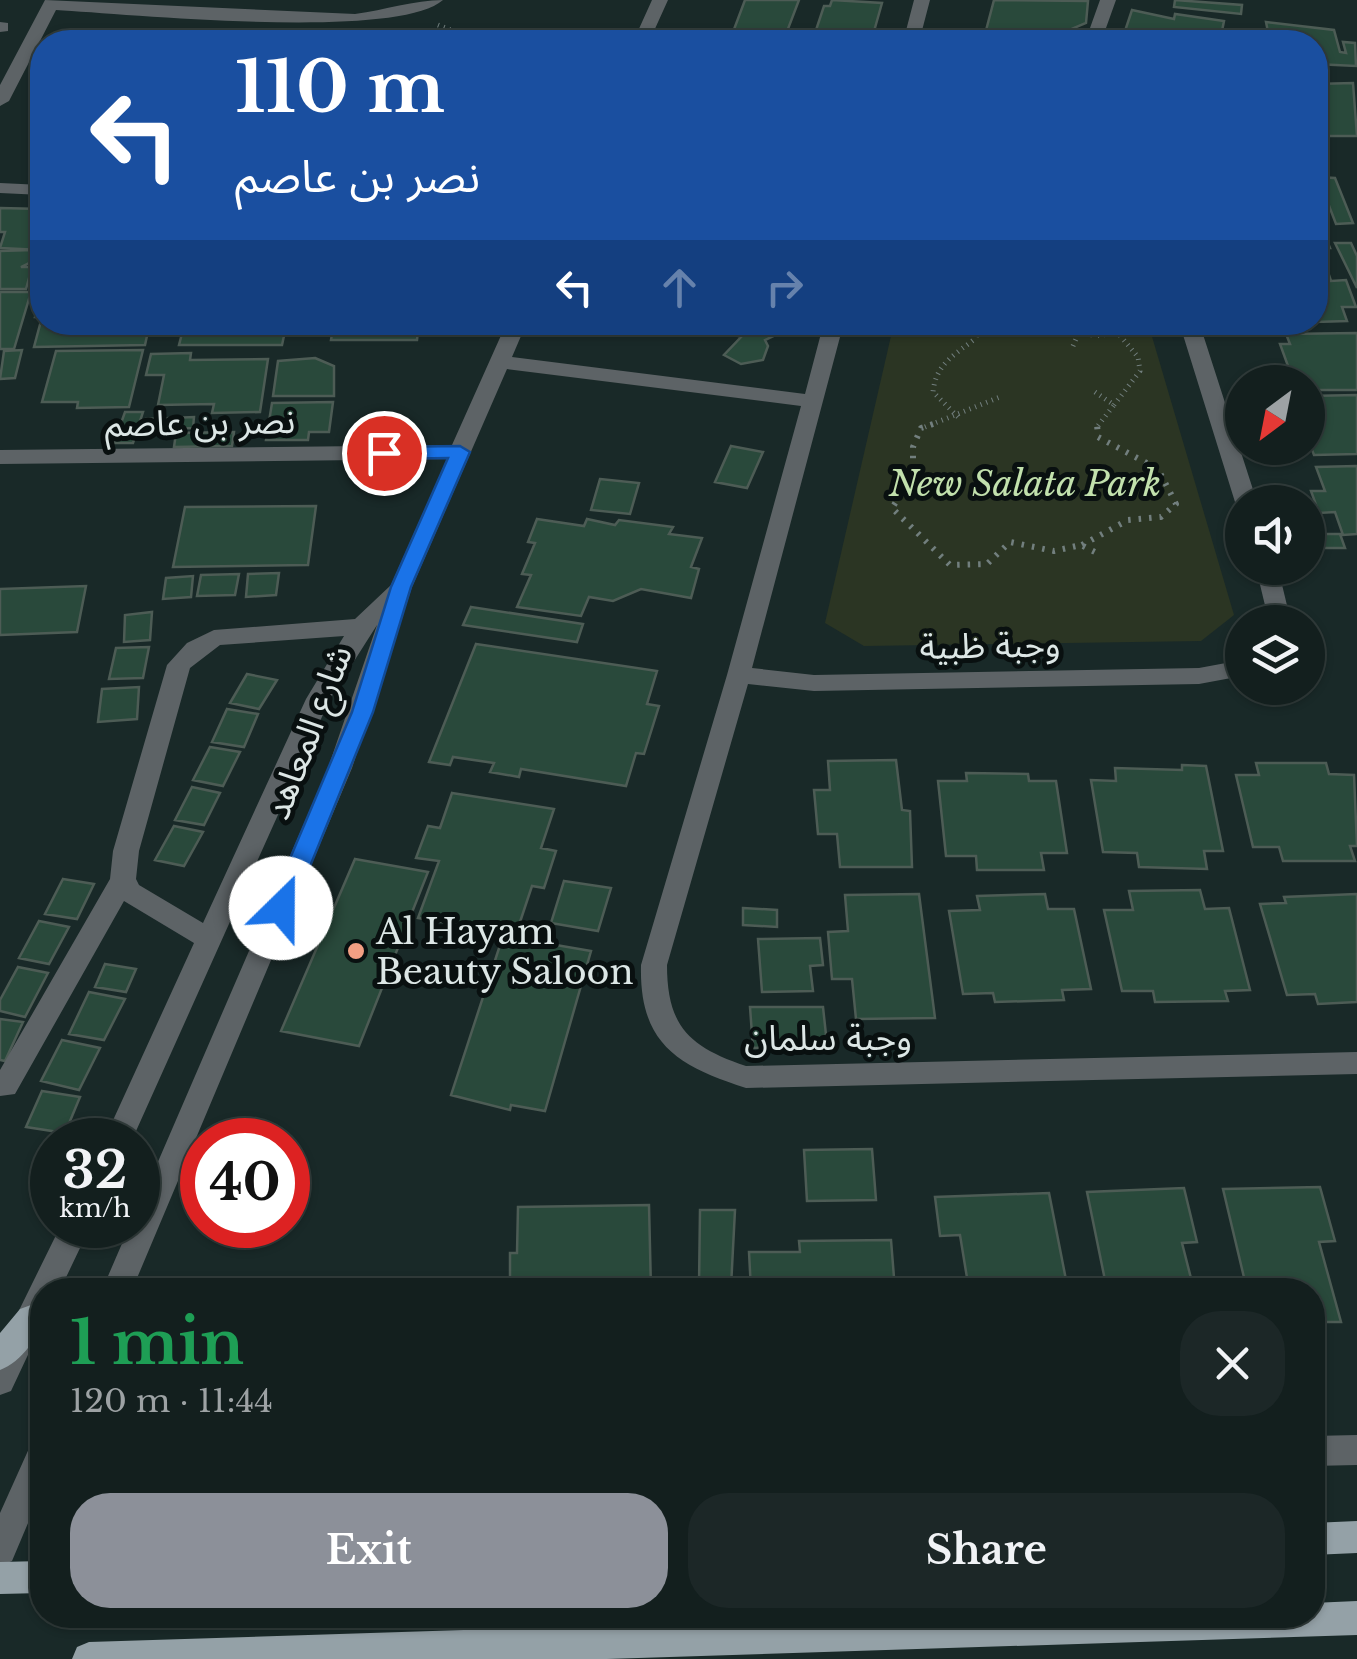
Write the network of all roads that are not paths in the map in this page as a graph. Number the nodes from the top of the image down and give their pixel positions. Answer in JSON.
{"nodes":[{"id":1,"x":435,"y":0,"type":"edge"},
{"id":2,"x":660,"y":0,"type":"edge"},
{"id":3,"x":922,"y":0,"type":"edge"},
{"id":4,"x":1108,"y":0,"type":"edge"},
{"id":5,"x":51,"y":2,"type":"edge"},
{"id":6,"x":37,"y":30,"type":"edge"},
{"id":7,"x":646,"y":30,"type":"edge"},
{"id":8,"x":913,"y":30,"type":"edge"},
{"id":9,"x":1097,"y":30,"type":"edge"},
{"id":10,"x":30,"y":43,"type":"edge"},
{"id":11,"x":0,"y":101,"type":"edge"},
{"id":12,"x":0,"y":188,"type":"edge"},
{"id":13,"x":30,"y":189,"type":"edge"},
{"id":14,"x":511,"y":335,"type":"edge"},
{"id":15,"x":831,"y":335,"type":"edge"},
{"id":16,"x":1193,"y":335,"type":"edge"},
{"id":17,"x":500,"y":362,"type":"junction"},
{"id":18,"x":813,"y":402,"type":"junction"},
{"id":19,"x":460,"y":452,"type":"junction"},
{"id":20,"x":0,"y":457,"type":"edge"},
{"id":21,"x":1241,"y":485,"type":"edge"},
{"id":22,"x":401,"y":587,"type":"junction"},
{"id":23,"x":361,"y":627,"type":"junction"},
{"id":24,"x":1225,"y":671,"type":"edge"},
{"id":25,"x":739,"y":675,"type":"junction"},
{"id":26,"x":123,"y":880,"type":"junction"},
{"id":27,"x":209,"y":939,"type":"junction"},
{"id":28,"x":1357,"y":1063,"type":"edge"},
{"id":29,"x":5,"y":1086,"type":"dead end"},
{"id":30,"x":128,"y":1118,"type":"edge"},
{"id":31,"x":65,"y":1248,"type":"edge"},
{"id":32,"x":51,"y":1278,"type":"edge"},
{"id":33,"x":122,"y":1278,"type":"edge"},
{"id":34,"x":30,"y":1315,"type":"edge"},
{"id":35,"x":30,"y":1321,"type":"edge"},
{"id":36,"x":0,"y":1356,"type":"edge"},
{"id":37,"x":0,"y":1381,"type":"edge"},
{"id":38,"x":1357,"y":1450,"type":"edge"},
{"id":39,"x":1325,"y":1451,"type":"edge"},
{"id":40,"x":30,"y":1483,"type":"edge"},
{"id":41,"x":1357,"y":1538,"type":"edge"},
{"id":42,"x":1325,"y":1539,"type":"edge"},
{"id":43,"x":0,"y":1550,"type":"edge"},
{"id":44,"x":30,"y":1577,"type":"edge"},
{"id":45,"x":0,"y":1578,"type":"edge"},
{"id":46,"x":1357,"y":1618,"type":"edge"},
{"id":47,"x":1325,"y":1619,"type":"edge"},
{"id":48,"x":1048,"y":1628,"type":"edge"},
{"id":49,"x":89,"y":1659,"type":"edge"}],
"edges":[{"from":1,"to":5,"type":"street"},
{"from":2,"to":7,"type":"street"},
{"from":3,"to":8,"type":"street"},
{"from":4,"to":9,"type":"street"},
{"from":5,"to":6,"type":"street"},
{"from":10,"to":11,"type":"street"},
{"from":12,"to":13,"type":"street"},
{"from":14,"to":17,"type":"street","name":"شارع المعاهد"},
{"from":15,"to":18,"type":"street","name":"وجبة سلمان"},
{"from":16,"to":21,"type":"street"},
{"from":17,"to":18,"type":"street"},
{"from":17,"to":19,"type":"street","name":"شارع المعاهد"},
{"from":18,"to":25,"type":"street","name":"وجبة سلمان"},
{"from":19,"to":20,"type":"street","name":"نصر بن عاصم"},
{"from":19,"to":22,"type":"street","name":"شارع المعاهد"},
{"from":22,"to":23,"type":"street","name":"شارع المعاهد"},
{"from":22,"to":33,"type":"street","name":"شارع المعاهد"},
{"from":23,"to":26,"type":"street"},
{"from":23,"to":27,"type":"street","name":"شارع المعاهد"},
{"from":24,"to":25,"type":"street","name":"وجبة ظبية"},
{"from":25,"to":28,"type":"street","name":"وجبة سلمان"},
{"from":26,"to":27,"type":"street"},
{"from":26,"to":29,"type":"street"},
{"from":27,"to":30,"type":"street","name":"شارع المعاهد"},
{"from":31,"to":32,"type":"street"},
{"from":34,"to":36,"type":"main road"},
{"from":35,"to":37,"type":"street"},
{"from":38,"to":39,"type":"street"},
{"from":40,"to":43,"type":"street"},
{"from":41,"to":42,"type":"main road"},
{"from":44,"to":45,"type":"main road"},
{"from":46,"to":47,"type":"main road"},
{"from":48,"to":49,"type":"main road"}]}
